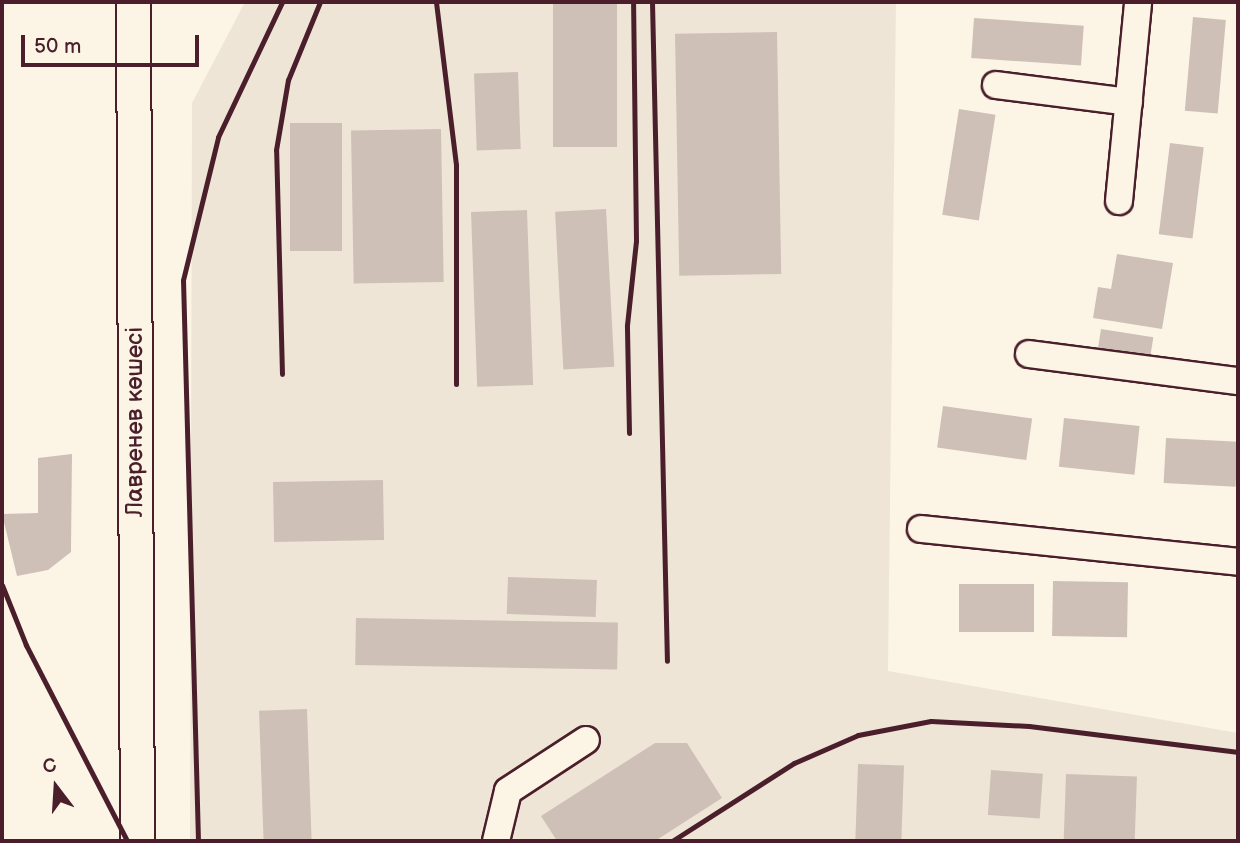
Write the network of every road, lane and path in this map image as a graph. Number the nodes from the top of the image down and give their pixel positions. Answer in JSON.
{"nodes":[{"id":1,"x":125,"y":2,"type":"edge"},
{"id":2,"x":1138,"y":2,"type":"edge"},
{"id":3,"x":133,"y":18,"type":"edge"},
{"id":4,"x":996,"y":85,"type":"dead end"},
{"id":5,"x":1129,"y":102,"type":"junction"},
{"id":6,"x":1119,"y":201,"type":"dead end"},
{"id":7,"x":1029,"y":354,"type":"dead end"},
{"id":8,"x":1238,"y":381,"type":"edge"},
{"id":9,"x":921,"y":529,"type":"dead end"},
{"id":10,"x":1238,"y":562,"type":"edge"},
{"id":11,"x":586,"y":740,"type":"dead end"},
{"id":12,"x":137,"y":841,"type":"edge"},
{"id":13,"x":496,"y":841,"type":"edge"}],
"edges":[{"from":1,"to":3,"type":"main road","name":"Лавренев көшесі"},
{"from":2,"to":5,"type":"street"},
{"from":3,"to":12,"type":"main road","name":"Лавренев көшесі"},
{"from":4,"to":5,"type":"street"},
{"from":5,"to":6,"type":"street"},
{"from":7,"to":8,"type":"street"},
{"from":9,"to":10,"type":"street"},
{"from":11,"to":13,"type":"street"}]}
